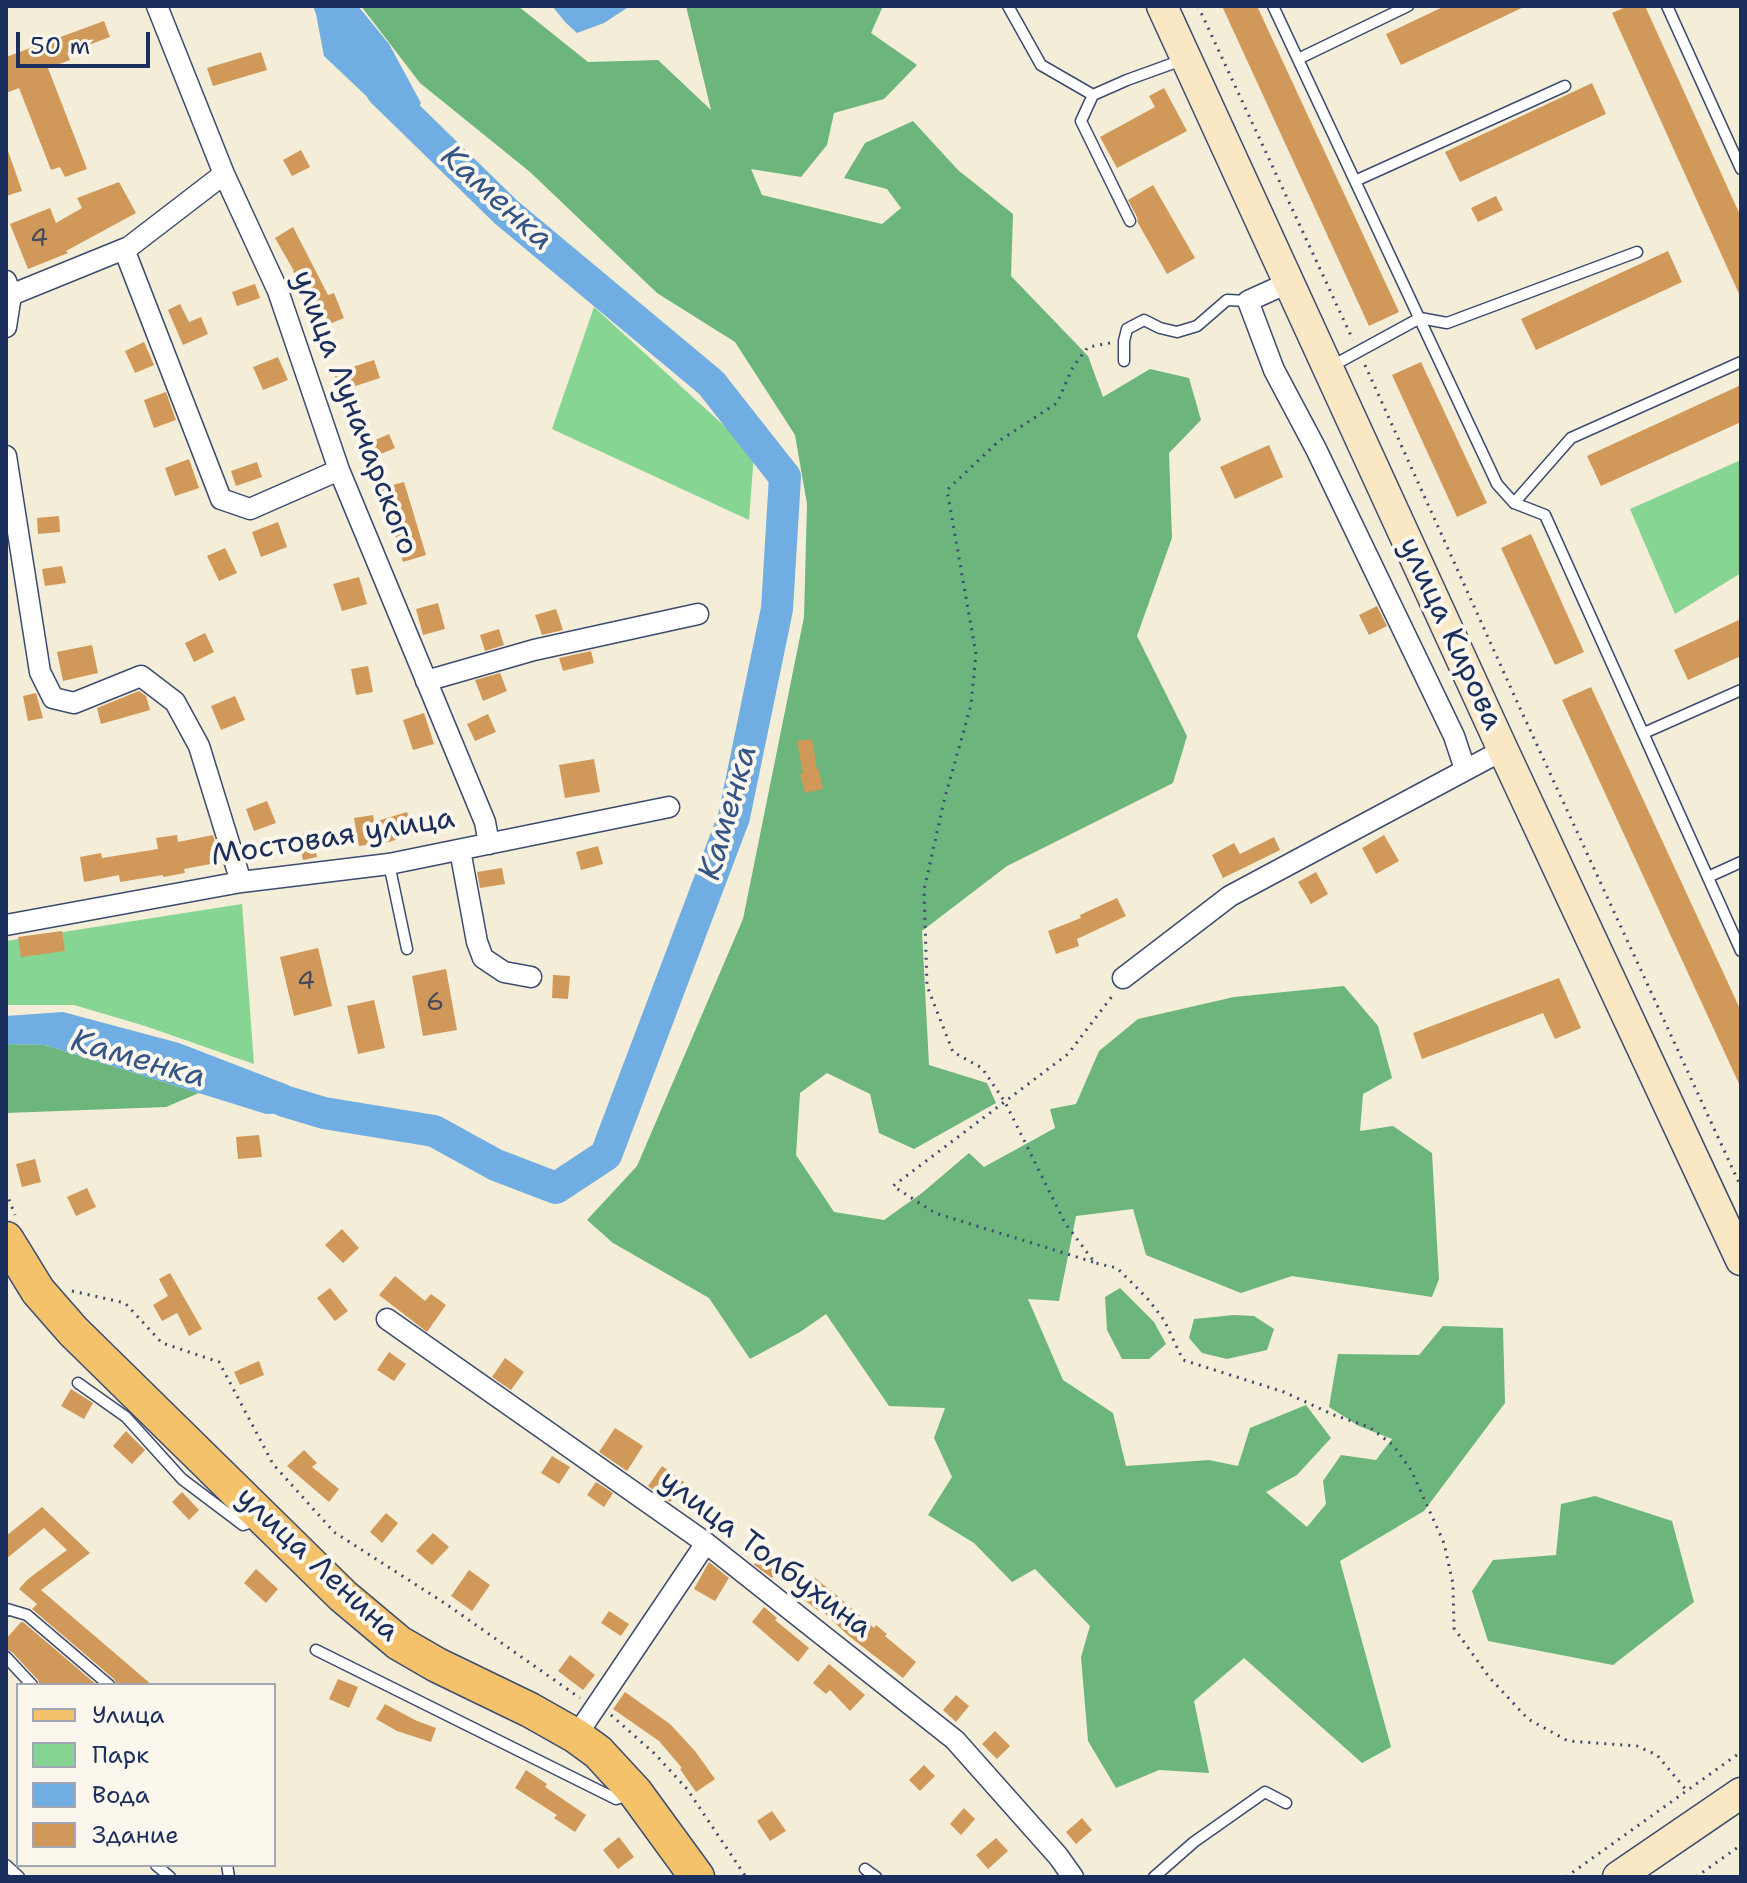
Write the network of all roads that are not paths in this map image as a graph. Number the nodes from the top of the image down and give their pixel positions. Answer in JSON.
{"nodes":[{"id":1,"x":157,"y":6,"type":"edge"},
{"id":2,"x":1008,"y":6,"type":"edge"},
{"id":3,"x":1162,"y":6,"type":"edge"},
{"id":4,"x":1273,"y":6,"type":"edge"},
{"id":5,"x":1408,"y":6,"type":"edge"},
{"id":6,"x":1667,"y":6,"type":"edge"},
{"id":7,"x":1187,"y":58,"type":"junction"},
{"id":8,"x":1298,"y":59,"type":"junction"},
{"id":9,"x":1565,"y":86,"type":"dead end"},
{"id":10,"x":1093,"y":95,"type":"junction"},
{"id":11,"x":1741,"y":169,"type":"edge"},
{"id":12,"x":224,"y":174,"type":"junction"},
{"id":13,"x":1355,"y":181,"type":"junction"},
{"id":14,"x":1130,"y":221,"type":"dead end"},
{"id":15,"x":124,"y":249,"type":"junction"},
{"id":16,"x":1637,"y":252,"type":"dead end"},
{"id":17,"x":1290,"y":282,"type":"junction"},
{"id":18,"x":8,"y":291,"type":"edge"},
{"id":19,"x":1248,"y":301,"type":"junction"},
{"id":20,"x":1420,"y":318,"type":"junction"},
{"id":21,"x":6,"y":327,"type":"edge"},
{"id":22,"x":1124,"y":361,"type":"dead end"},
{"id":23,"x":1741,"y":362,"type":"edge"},
{"id":24,"x":1329,"y":368,"type":"junction"},
{"id":25,"x":6,"y":456,"type":"edge"},
{"id":26,"x":339,"y":470,"type":"junction"},
{"id":27,"x":1514,"y":503,"type":"junction"},
{"id":28,"x":698,"y":614,"type":"dead end"},
{"id":29,"x":426,"y":681,"type":"junction"},
{"id":30,"x":1741,"y":690,"type":"edge"},
{"id":31,"x":1644,"y":733,"type":"junction"},
{"id":32,"x":1503,"y":750,"type":"junction"},
{"id":33,"x":1465,"y":769,"type":"junction"},
{"id":34,"x":669,"y":807,"type":"dead end"},
{"id":35,"x":489,"y":844,"type":"junction"},
{"id":36,"x":460,"y":850,"type":"junction"},
{"id":37,"x":1741,"y":862,"type":"edge"},
{"id":38,"x":389,"y":864,"type":"junction"},
{"id":39,"x":1708,"y":877,"type":"junction"},
{"id":40,"x":241,"y":882,"type":"junction"},
{"id":41,"x":6,"y":925,"type":"edge"},
{"id":42,"x":407,"y":949,"type":"dead end"},
{"id":43,"x":1741,"y":951,"type":"edge"},
{"id":44,"x":531,"y":977,"type":"dead end"},
{"id":45,"x":1123,"y":978,"type":"road end"},
{"id":46,"x":6,"y":1239,"type":"edge"},
{"id":47,"x":1738,"y":1247,"type":"edge"},
{"id":48,"x":387,"y":1319,"type":"dead end"},
{"id":49,"x":78,"y":1383,"type":"dead end"},
{"id":50,"x":263,"y":1518,"type":"junction"},
{"id":51,"x":706,"y":1543,"type":"junction"},
{"id":52,"x":6,"y":1611,"type":"edge"},
{"id":53,"x":316,"y":1650,"type":"dead end"},
{"id":54,"x":6,"y":1657,"type":"edge"},
{"id":55,"x":30,"y":1683,"type":"edge"},
{"id":56,"x":107,"y":1683,"type":"edge"},
{"id":57,"x":576,"y":1736,"type":"junction"},
{"id":58,"x":635,"y":1792,"type":"junction"},
{"id":59,"x":1741,"y":1793,"type":"edge"},
{"id":60,"x":1286,"y":1803,"type":"dead end"},
{"id":61,"x":6,"y":1865,"type":"edge"},
{"id":62,"x":865,"y":1869,"type":"dead end"},
{"id":63,"x":19,"y":1877,"type":"edge"},
{"id":64,"x":697,"y":1877,"type":"edge"},
{"id":65,"x":876,"y":1877,"type":"edge"},
{"id":66,"x":1073,"y":1877,"type":"edge"},
{"id":67,"x":1154,"y":1877,"type":"edge"},
{"id":68,"x":1618,"y":1877,"type":"edge"}],
"edges":[{"from":1,"to":12,"type":"street","name":"улица Луначарского"},
{"from":2,"to":10,"type":"lane"},
{"from":3,"to":7,"type":"street","name":"улица Кирова"},
{"from":4,"to":8,"type":"lane"},
{"from":5,"to":8,"type":"lane"},
{"from":6,"to":11,"type":"lane"},
{"from":7,"to":10,"type":"lane"},
{"from":7,"to":17,"type":"street","name":"улица Кирова"},
{"from":8,"to":13,"type":"lane"},
{"from":9,"to":13,"type":"lane"},
{"from":10,"to":14,"type":"lane"},
{"from":12,"to":15,"type":"street"},
{"from":12,"to":26,"type":"street","name":"улица Луначарского"},
{"from":13,"to":20,"type":"lane"},
{"from":15,"to":18,"type":"street"},
{"from":15,"to":26,"type":"street"},
{"from":16,"to":20,"type":"lane"},
{"from":17,"to":19,"type":"street"},
{"from":17,"to":24,"type":"street","name":"улица Кирова"},
{"from":18,"to":21,"type":"street"},
{"from":19,"to":22,"type":"lane"},
{"from":19,"to":33,"type":"street"},
{"from":20,"to":24,"type":"lane"},
{"from":20,"to":27,"type":"lane"},
{"from":23,"to":27,"type":"lane"},
{"from":24,"to":32,"type":"street","name":"улица Кирова"},
{"from":25,"to":40,"type":"street"},
{"from":26,"to":29,"type":"street","name":"улица Луначарского"},
{"from":27,"to":31,"type":"lane"},
{"from":28,"to":29,"type":"street"},
{"from":29,"to":35,"type":"street","name":"улица Луначарского"},
{"from":30,"to":31,"type":"lane"},
{"from":31,"to":39,"type":"lane"},
{"from":32,"to":33,"type":"street"},
{"from":32,"to":47,"type":"street","name":"улица Кирова"},
{"from":33,"to":45,"type":"street"},
{"from":34,"to":35,"type":"street","name":"Мостовая улица"},
{"from":35,"to":36,"type":"street","name":"Мостовая улица"},
{"from":36,"to":38,"type":"street","name":"Мостовая улица"},
{"from":36,"to":44,"type":"street"},
{"from":37,"to":39,"type":"lane"},
{"from":38,"to":40,"type":"street","name":"Мостовая улица"},
{"from":38,"to":42,"type":"lane"},
{"from":39,"to":43,"type":"lane"},
{"from":40,"to":41,"type":"street","name":"Мостовая улица"},
{"from":46,"to":50,"type":"main road","name":"улица Ленина"},
{"from":48,"to":51,"type":"street","name":"улица Толбухина"},
{"from":49,"to":50,"type":"lane"},
{"from":50,"to":57,"type":"main road","name":"улица Ленина"},
{"from":51,"to":57,"type":"street"},
{"from":51,"to":66,"type":"street","name":"улица Толбухина"},
{"from":52,"to":56,"type":"lane"},
{"from":53,"to":58,"type":"lane"},
{"from":54,"to":55,"type":"lane"},
{"from":57,"to":58,"type":"main road","name":"улица Ленина"},
{"from":58,"to":64,"type":"main road","name":"улица Ленина"},
{"from":59,"to":68,"type":"street"},
{"from":60,"to":67,"type":"lane"},
{"from":61,"to":63,"type":"lane"},
{"from":62,"to":65,"type":"lane"}]}
